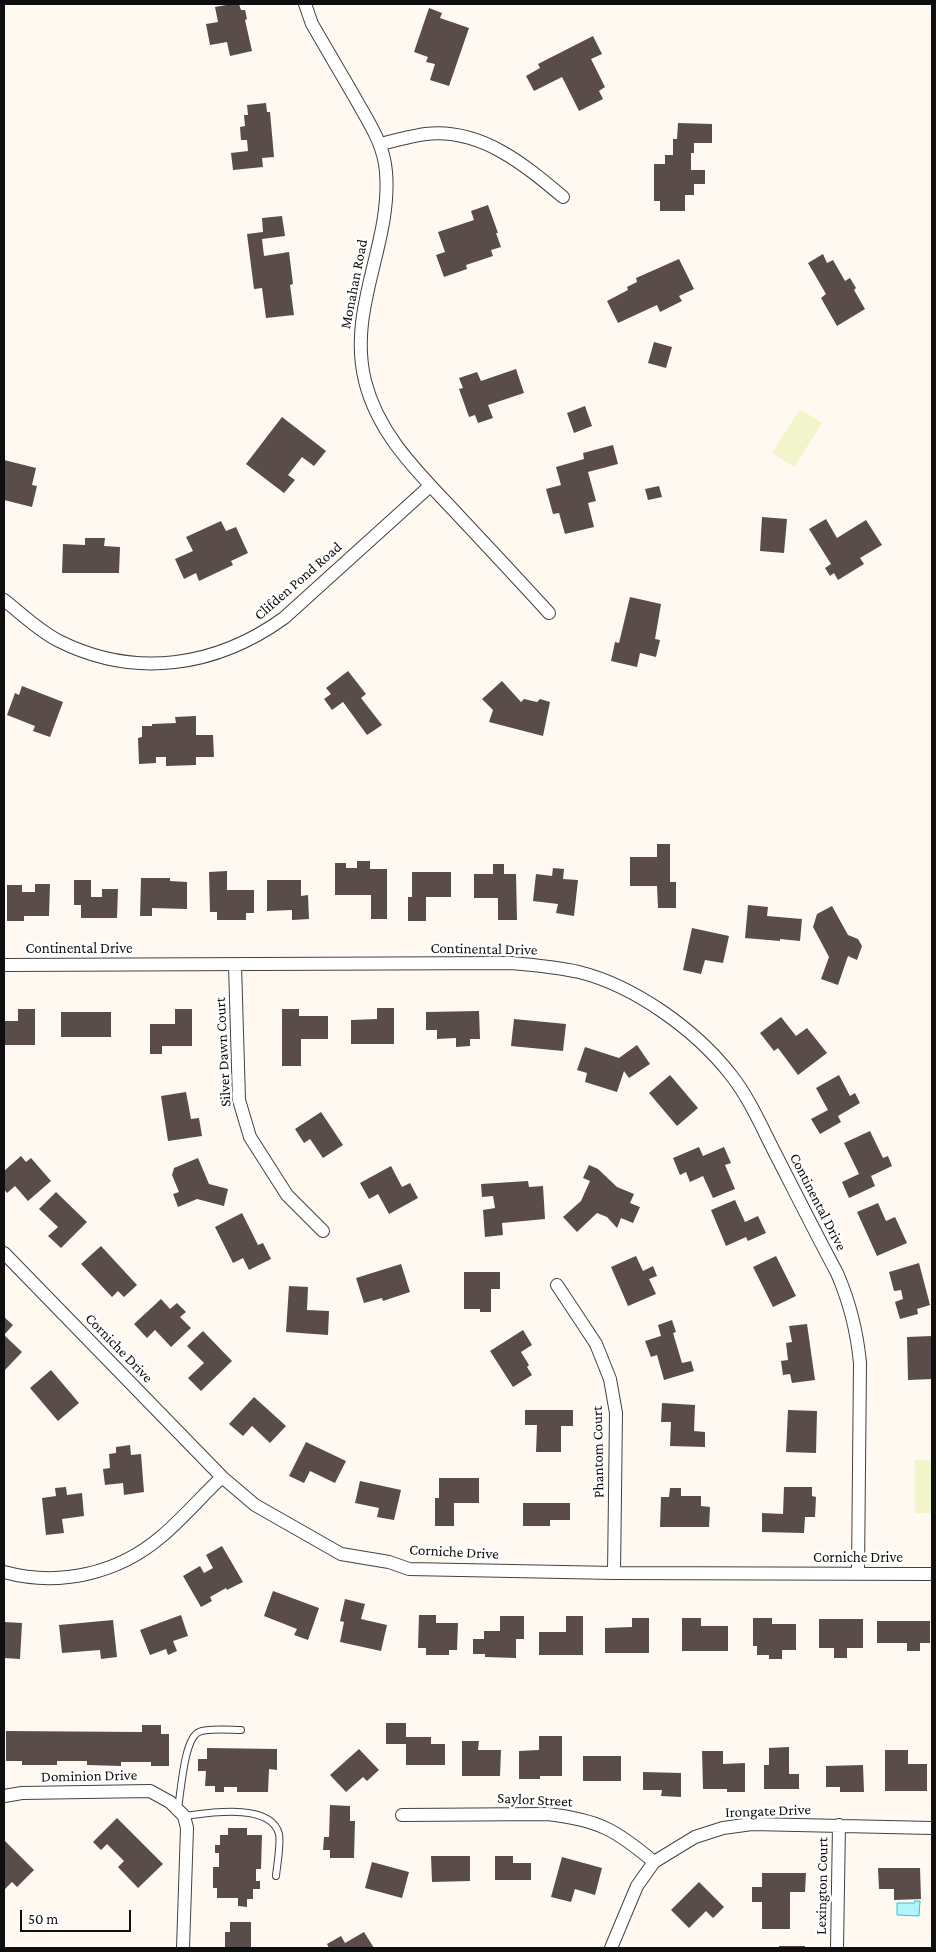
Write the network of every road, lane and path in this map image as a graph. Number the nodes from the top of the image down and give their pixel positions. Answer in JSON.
{"nodes":[{"id":1,"x":305,"y":4,"type":"edge"},
{"id":2,"x":381,"y":144,"type":"junction"},
{"id":3,"x":564,"y":197,"type":"dead end"},
{"id":4,"x":430,"y":486,"type":"junction"},
{"id":5,"x":4,"y":600,"type":"edge"},
{"id":6,"x":549,"y":613,"type":"dead end"},
{"id":7,"x":4,"y":964,"type":"edge"},
{"id":8,"x":236,"y":965,"type":"junction"},
{"id":9,"x":323,"y":1231,"type":"dead end"},
{"id":10,"x":4,"y":1253,"type":"edge"},
{"id":11,"x":557,"y":1285,"type":"dead end"},
{"id":12,"x":222,"y":1477,"type":"junction"},
{"id":13,"x":4,"y":1572,"type":"edge"},
{"id":14,"x":614,"y":1573,"type":"junction"},
{"id":15,"x":858,"y":1574,"type":"junction"},
{"id":16,"x":932,"y":1574,"type":"edge"},
{"id":17,"x":241,"y":1730,"type":"dead end"},
{"id":18,"x":4,"y":1796,"type":"edge"},
{"id":19,"x":180,"y":1813,"type":"junction"},
{"id":20,"x":402,"y":1815,"type":"dead end"},
{"id":21,"x":839,"y":1825,"type":"junction"},
{"id":22,"x":932,"y":1828,"type":"edge"},
{"id":23,"x":654,"y":1862,"type":"junction"},
{"id":24,"x":276,"y":1876,"type":"dead end"},
{"id":25,"x":184,"y":1948,"type":"edge"},
{"id":26,"x":611,"y":1948,"type":"edge"},
{"id":27,"x":837,"y":1948,"type":"edge"}],
"edges":[{"from":1,"to":2,"type":"street","name":"Monahan Road"},
{"from":2,"to":3,"type":"street"},
{"from":2,"to":4,"type":"street","name":"Monahan Road"},
{"from":4,"to":5,"type":"street","name":"Clifden Pond Road"},
{"from":4,"to":6,"type":"street","name":"Monahan Road"},
{"from":7,"to":8,"type":"street","name":"Continental Drive"},
{"from":8,"to":9,"type":"street","name":"Silver Dawn Court"},
{"from":8,"to":15,"type":"street","name":"Continental Drive"},
{"from":10,"to":12,"type":"street","name":"Corniche Drive"},
{"from":11,"to":14,"type":"street","name":"Phantom Court"},
{"from":12,"to":13,"type":"street"},
{"from":12,"to":14,"type":"street","name":"Corniche Drive"},
{"from":14,"to":15,"type":"street","name":"Corniche Drive"},
{"from":15,"to":16,"type":"street","name":"Corniche Drive"},
{"from":17,"to":19,"type":"lane"},
{"from":18,"to":19,"type":"street","name":"Dominion Drive"},
{"from":19,"to":24,"type":"lane"},
{"from":19,"to":25,"type":"street"},
{"from":20,"to":23,"type":"street","name":"Saylor Street"},
{"from":21,"to":22,"type":"street","name":"Irongate Drive"},
{"from":21,"to":23,"type":"street","name":"Irongate Drive"},
{"from":21,"to":27,"type":"street","name":"Lexington Court"},
{"from":23,"to":26,"type":"street","name":"Irongate Drive"}]}
